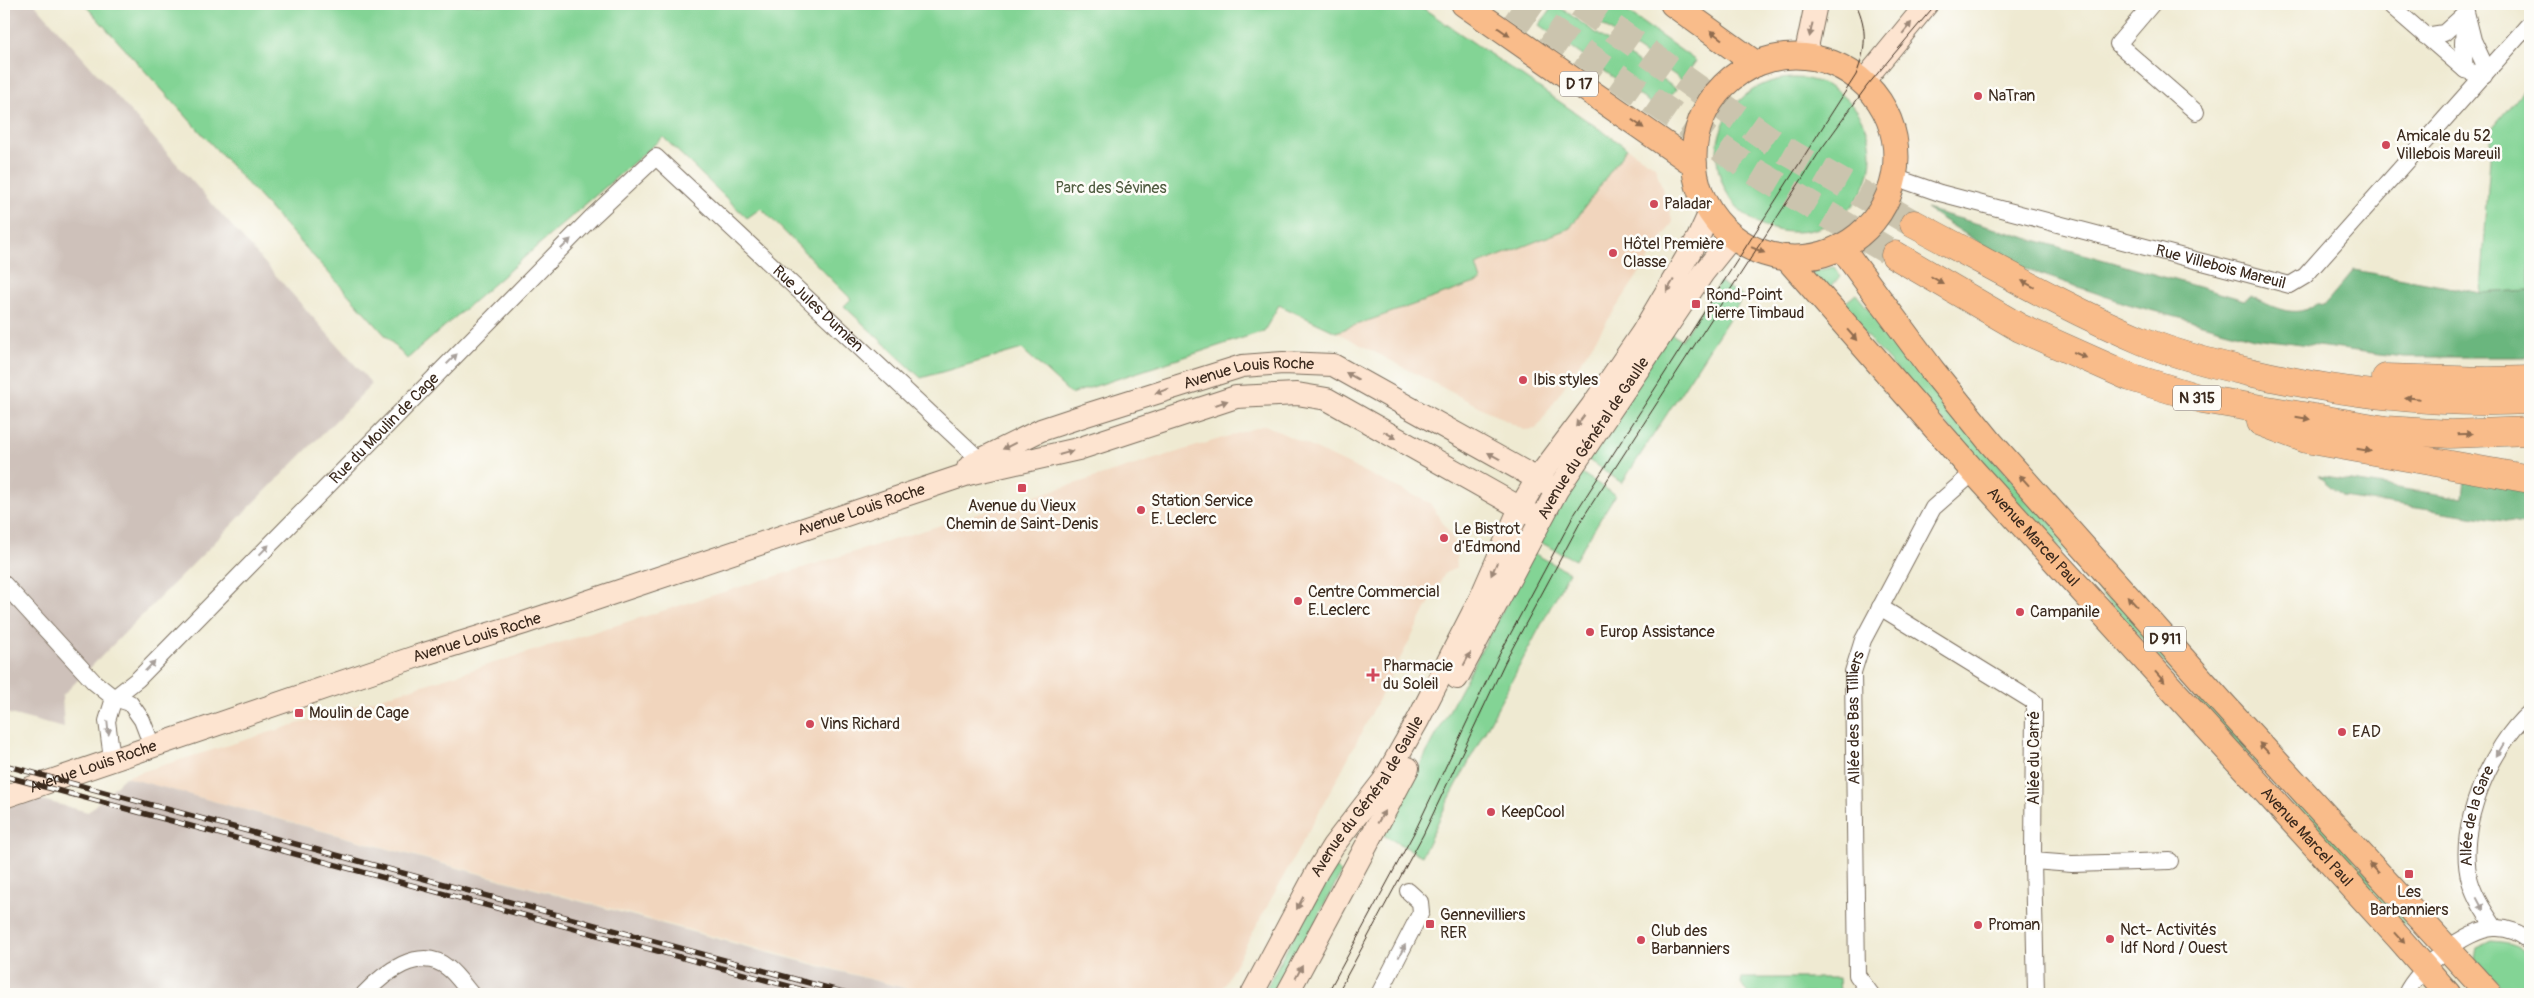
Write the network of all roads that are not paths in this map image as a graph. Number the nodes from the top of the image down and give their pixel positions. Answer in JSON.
{"nodes":[{"id":1,"x":1464,"y":4,"type":"edge"},
{"id":2,"x":1673,"y":4,"type":"edge"},
{"id":3,"x":1816,"y":4,"type":"edge"},
{"id":4,"x":1928,"y":4,"type":"edge"},
{"id":5,"x":2152,"y":4,"type":"edge"},
{"id":6,"x":2389,"y":4,"type":"edge"},
{"id":7,"x":2465,"y":8,"type":"edge"},
{"id":8,"x":2530,"y":23,"type":"edge"},
{"id":9,"x":2425,"y":36,"type":"junction"},
{"id":10,"x":1805,"y":57,"type":"junction"},
{"id":11,"x":1756,"y":64,"type":"junction"},
{"id":12,"x":2465,"y":70,"type":"junction"},
{"id":13,"x":2484,"y":76,"type":"junction"},
{"id":14,"x":1863,"y":82,"type":"junction"},
{"id":15,"x":2196,"y":112,"type":"dead end"},
{"id":16,"x":656,"y":157,"type":"joint"},
{"id":17,"x":1694,"y":164,"type":"junction"},
{"id":18,"x":1894,"y":177,"type":"junction"},
{"id":19,"x":1710,"y":212,"type":"junction"},
{"id":20,"x":1914,"y":224,"type":"tunnel mouth"},
{"id":21,"x":1732,"y":237,"type":"junction"},
{"id":22,"x":1841,"y":247,"type":"junction"},
{"id":23,"x":1895,"y":255,"type":"tunnel mouth"},
{"id":24,"x":1787,"y":258,"type":"junction"},
{"id":25,"x":2071,"y":307,"type":"junction"},
{"id":26,"x":2530,"y":380,"type":"edge"},
{"id":27,"x":2202,"y":399,"type":"junction"},
{"id":28,"x":2530,"y":400,"type":"edge"},
{"id":29,"x":2530,"y":431,"type":"edge"},
{"id":30,"x":980,"y":460,"type":"junction"},
{"id":31,"x":1974,"y":472,"type":"junction"},
{"id":32,"x":1537,"y":478,"type":"junction"},
{"id":33,"x":2530,"y":479,"type":"edge"},
{"id":34,"x":951,"y":480,"type":"junction"},
{"id":35,"x":1557,"y":490,"type":"junction"},
{"id":36,"x":1520,"y":508,"type":"junction"},
{"id":37,"x":1540,"y":518,"type":"junction"},
{"id":38,"x":4,"y":584,"type":"edge"},
{"id":39,"x":1880,"y":607,"type":"junction"},
{"id":40,"x":114,"y":698,"type":"junction"},
{"id":41,"x":2530,"y":712,"type":"edge"},
{"id":42,"x":152,"y":746,"type":"junction"},
{"id":43,"x":112,"y":758,"type":"junction"},
{"id":44,"x":4,"y":797,"type":"edge"},
{"id":45,"x":1333,"y":846,"type":"junction"},
{"id":46,"x":1358,"y":860,"type":"junction"},
{"id":47,"x":2033,"y":861,"type":"junction"},
{"id":48,"x":2170,"y":862,"type":"dead end"},
{"id":49,"x":1408,"y":890,"type":"dead end"},
{"id":50,"x":2495,"y":928,"type":"junction"},
{"id":51,"x":2530,"y":941,"type":"edge"},
{"id":52,"x":2449,"y":949,"type":"junction"},
{"id":53,"x":2425,"y":967,"type":"junction"},
{"id":54,"x":364,"y":994,"type":"edge"},
{"id":55,"x":471,"y":994,"type":"edge"},
{"id":56,"x":1252,"y":994,"type":"edge"},
{"id":57,"x":1287,"y":994,"type":"edge"},
{"id":58,"x":1379,"y":994,"type":"edge"},
{"id":59,"x":1871,"y":994,"type":"edge"},
{"id":60,"x":2036,"y":994,"type":"edge"},
{"id":61,"x":2406,"y":994,"type":"edge"},
{"id":62,"x":2448,"y":994,"type":"edge"},
{"id":63,"x":2489,"y":994,"type":"edge"}],
"edges":[{"from":1,"to":17,"type":"main road","number":"D 17","one_way":true},
{"from":11,"to":2,"type":"main road","one_way":true},
{"from":3,"to":10,"type":"main road","one_way":true},
{"from":14,"to":4,"type":"main road","one_way":true},
{"from":5,"to":15,"type":"street"},
{"from":6,"to":9,"type":"street"},
{"from":7,"to":9,"type":"street"},
{"from":7,"to":12,"type":"street"},
{"from":7,"to":13,"type":"street"},
{"from":8,"to":13,"type":"street","name":"Rue Villebois Mareuil"},
{"from":9,"to":12,"type":"street"},
{"from":10,"to":11,"type":"main road"},
{"from":10,"to":14,"type":"main road"},
{"from":11,"to":17,"type":"main road"},
{"from":12,"to":13,"type":"street"},
{"from":13,"to":18,"type":"street","name":"Rue Villebois Mareuil"},
{"from":14,"to":18,"type":"main road"},
{"from":16,"to":30,"type":"street","name":"Rue Jules Dumien"},
{"from":40,"to":16,"type":"street","name":"Rue du Moulin de Cage","one_way":true},
{"from":17,"to":19,"type":"main road"},
{"from":18,"to":22,"type":"main road"},
{"from":19,"to":21,"type":"main road"},
{"from":19,"to":32,"type":"main road","name":"Avenue du Général de Gaulle","one_way":true},
{"from":25,"to":20,"type":"highway","number":"N 315","one_way":true},
{"from":21,"to":24,"type":"main road","one_way":true},
{"from":21,"to":35,"type":"main road","name":"Avenue du Général de Gaulle"},
{"from":22,"to":24,"type":"main road"},
{"from":52,"to":22,"type":"main road","name":"Avenue Marcel Paul","number":"D 911","one_way":true},
{"from":23,"to":27,"type":"highway","number":"N 315","one_way":true},
{"from":24,"to":31,"type":"main road","name":"Avenue Marcel Paul","number":"D 911","one_way":true},
{"from":25,"to":26,"type":"highway","number":"N 315"},
{"from":28,"to":25,"type":"highway","number":"N 315","one_way":true},
{"from":27,"to":29,"type":"highway","number":"N 315","one_way":true},
{"from":27,"to":33,"type":"highway","number":"N 315","one_way":true},
{"from":32,"to":30,"type":"main road","name":"Avenue Louis Roche","one_way":true},
{"from":30,"to":34,"type":"main road","name":"Avenue Louis Roche"},
{"from":31,"to":39,"type":"street","name":"Allée des Bas Tilliers"},
{"from":31,"to":53,"type":"main road","name":"Avenue Marcel Paul","number":"D 911","one_way":true},
{"from":32,"to":35,"type":"main road","name":"Avenue Louis Roche"},
{"from":32,"to":36,"type":"main road","name":"Avenue du Général de Gaulle"},
{"from":34,"to":36,"type":"main road","name":"Avenue Louis Roche","one_way":true},
{"from":34,"to":42,"type":"main road","name":"Avenue Louis Roche"},
{"from":35,"to":37,"type":"main road","name":"Avenue du Général de Gaulle"},
{"from":36,"to":37,"type":"main road","name":"Avenue Louis Roche"},
{"from":36,"to":45,"type":"main road","name":"Avenue du Général de Gaulle","one_way":true},
{"from":46,"to":37,"type":"main road","name":"Avenue du Général de Gaulle","one_way":true},
{"from":38,"to":40,"type":"street"},
{"from":39,"to":47,"type":"street","name":"Allée du Carré"},
{"from":39,"to":59,"type":"street","name":"Allée des Bas Tilliers"},
{"from":40,"to":42,"type":"street"},
{"from":40,"to":43,"type":"street","one_way":true},
{"from":41,"to":50,"type":"street","name":"Allée de la Gare","one_way":true},
{"from":42,"to":43,"type":"main road","name":"Avenue Louis Roche"},
{"from":43,"to":44,"type":"main road","name":"Avenue Louis Roche"},
{"from":45,"to":46,"type":"main road"},
{"from":45,"to":56,"type":"main road","name":"Avenue du Général de Gaulle","one_way":true},
{"from":57,"to":46,"type":"main road","name":"Avenue du Général de Gaulle","one_way":true},
{"from":47,"to":48,"type":"street"},
{"from":47,"to":60,"type":"street","name":"Allée du Carré"},
{"from":58,"to":49,"type":"street","one_way":true},
{"from":50,"to":51,"type":"street"},
{"from":50,"to":52,"type":"street"},
{"from":52,"to":53,"type":"street"},
{"from":52,"to":63,"type":"main road","name":"Avenue Marcel Paul","number":"D 911"},
{"from":53,"to":61,"type":"street"},
{"from":53,"to":62,"type":"main road","name":"Avenue Marcel Paul","number":"D 911"},
{"from":54,"to":55,"type":"street"}]}
